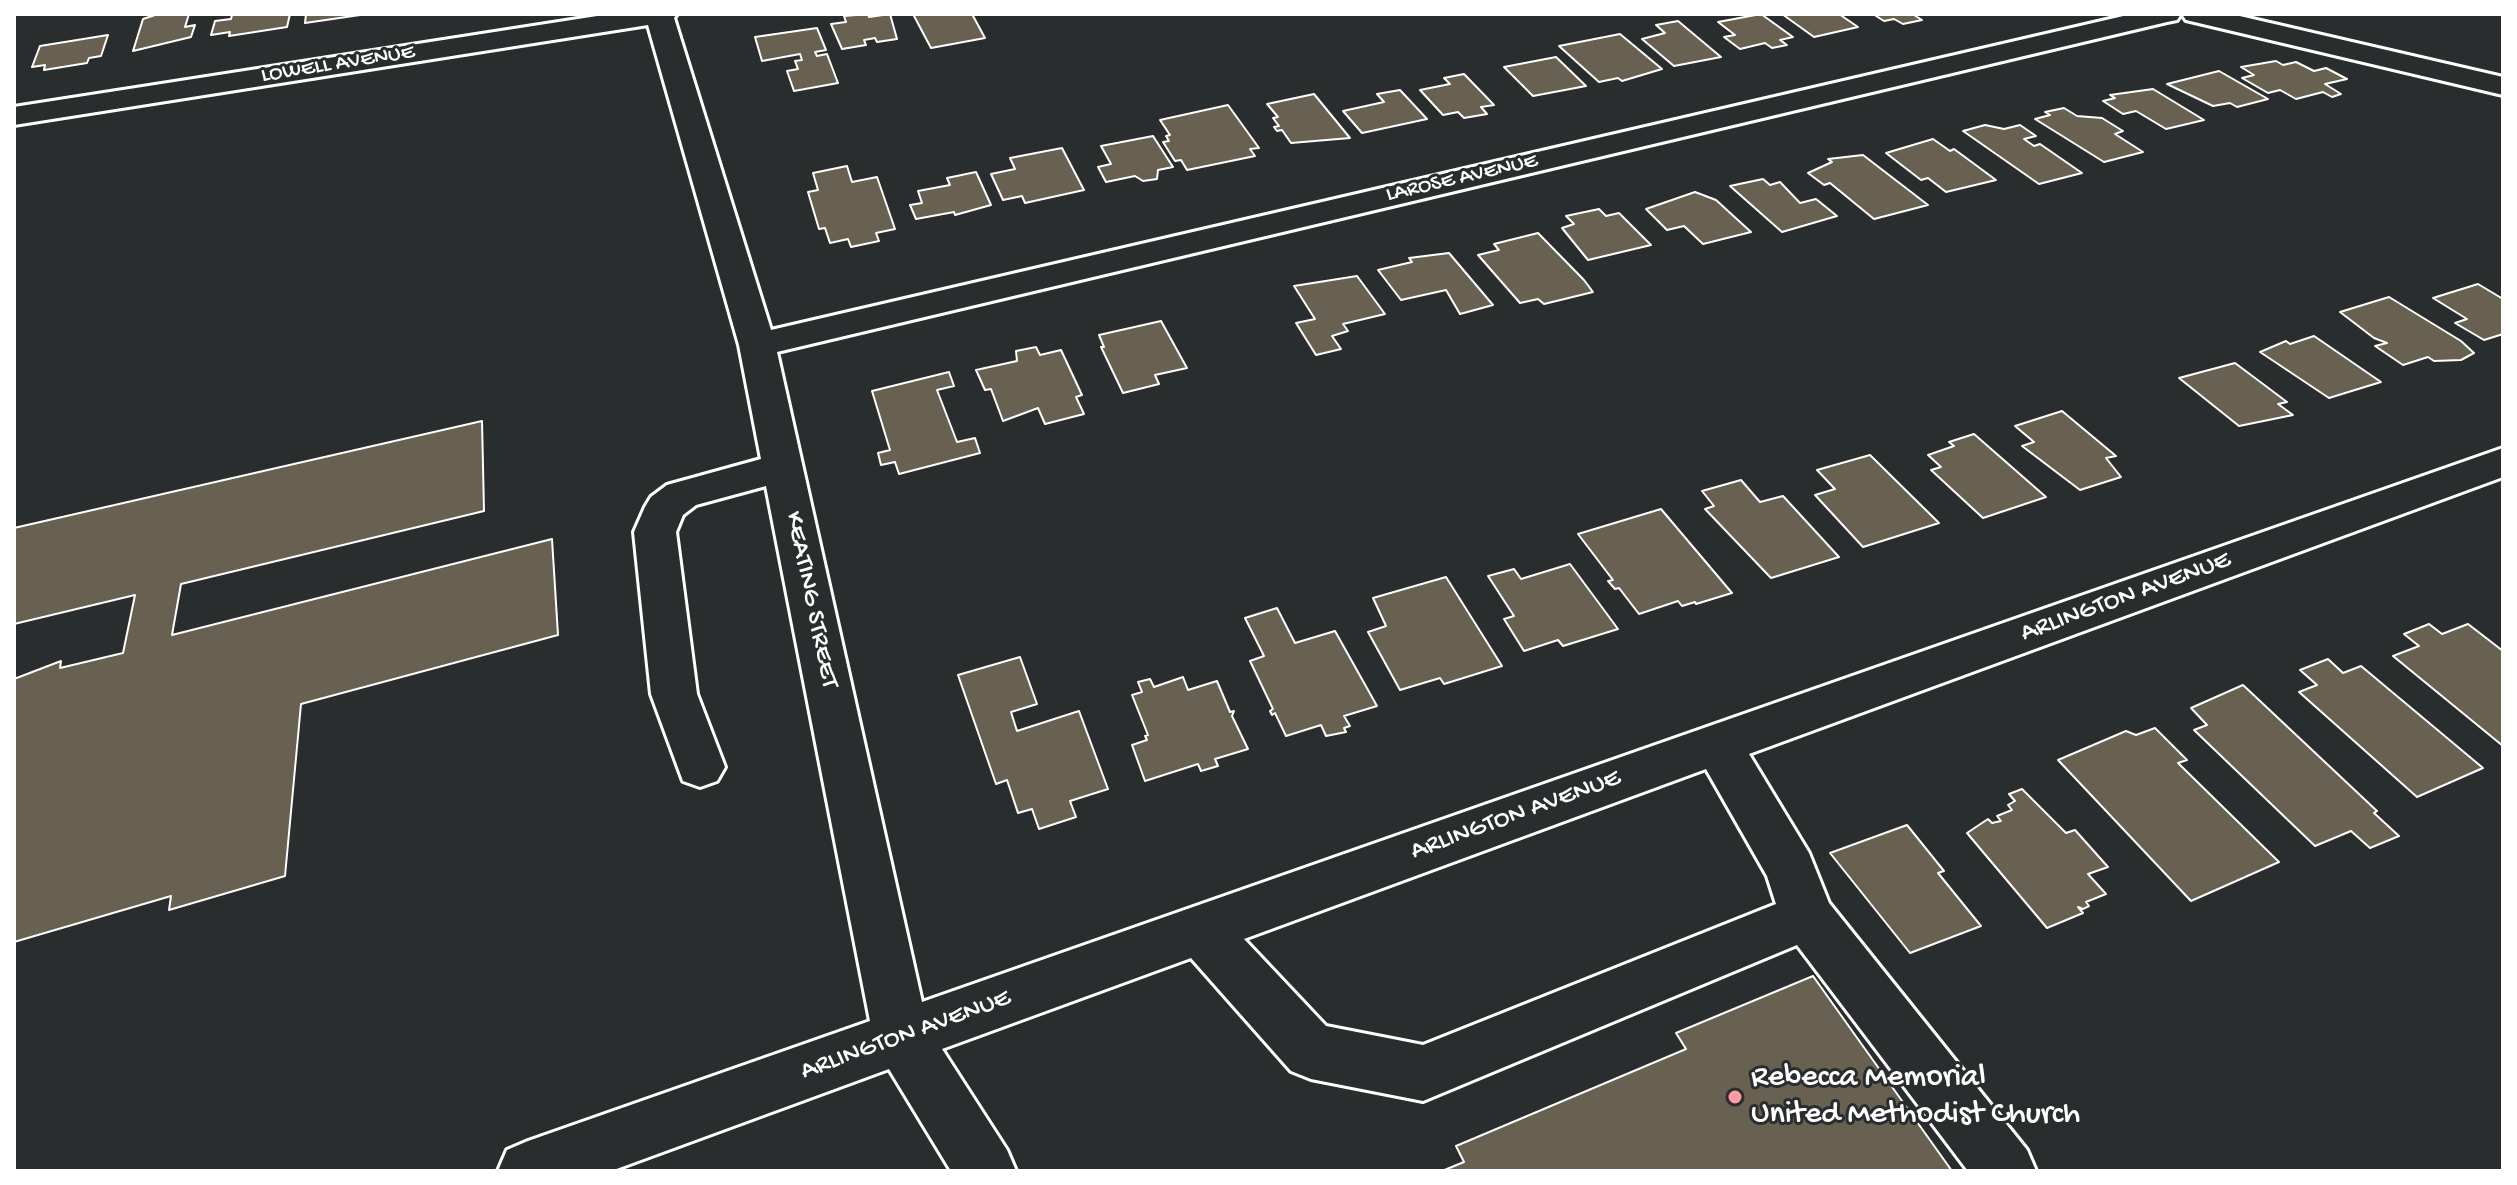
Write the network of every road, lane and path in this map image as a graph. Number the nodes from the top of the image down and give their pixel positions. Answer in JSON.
{"nodes":[{"id":1,"x":661,"y":14,"type":"edge"},
{"id":2,"x":2167,"y":14,"type":"edge"},
{"id":3,"x":2196,"y":14,"type":"edge"},
{"id":4,"x":2503,"y":86,"type":"edge"},
{"id":5,"x":14,"y":116,"type":"edge"},
{"id":6,"x":757,"y":345,"type":"junction"},
{"id":7,"x":2503,"y":462,"type":"edge"},
{"id":8,"x":783,"y":467,"type":"junction"},
{"id":9,"x":1717,"y":744,"type":"junction"},
{"id":10,"x":700,"y":767,"type":"dead end"},
{"id":11,"x":1807,"y":916,"type":"junction"},
{"id":12,"x":1201,"y":930,"type":"junction"},
{"id":13,"x":902,"y":1038,"type":"junction"},
{"id":14,"x":528,"y":1171,"type":"edge"},
{"id":15,"x":986,"y":1171,"type":"edge"},
{"id":16,"x":2006,"y":1171,"type":"edge"}],
"edges":[{"from":1,"to":5,"type":"street","name":"LOWELL AVENUE"},
{"from":1,"to":6,"type":"street","name":"KEATING STREET"},
{"from":2,"to":6,"type":"street","name":"LAROSE AVENUE"},
{"from":3,"to":4,"type":"street"},
{"from":6,"to":8,"type":"street","name":"KEATING STREET"},
{"from":7,"to":9,"type":"street","name":"ARLINGTON AVENUE"},
{"from":8,"to":10,"type":"street"},
{"from":8,"to":13,"type":"street","name":"KEATING STREET"},
{"from":9,"to":11,"type":"street"},
{"from":9,"to":12,"type":"street","name":"ARLINGTON AVENUE"},
{"from":11,"to":12,"type":"street"},
{"from":11,"to":16,"type":"street"},
{"from":12,"to":13,"type":"street","name":"ARLINGTON AVENUE"},
{"from":13,"to":14,"type":"street","name":"ARLINGTON AVENUE"},
{"from":13,"to":15,"type":"street","name":"KEATING STREET"}]}
